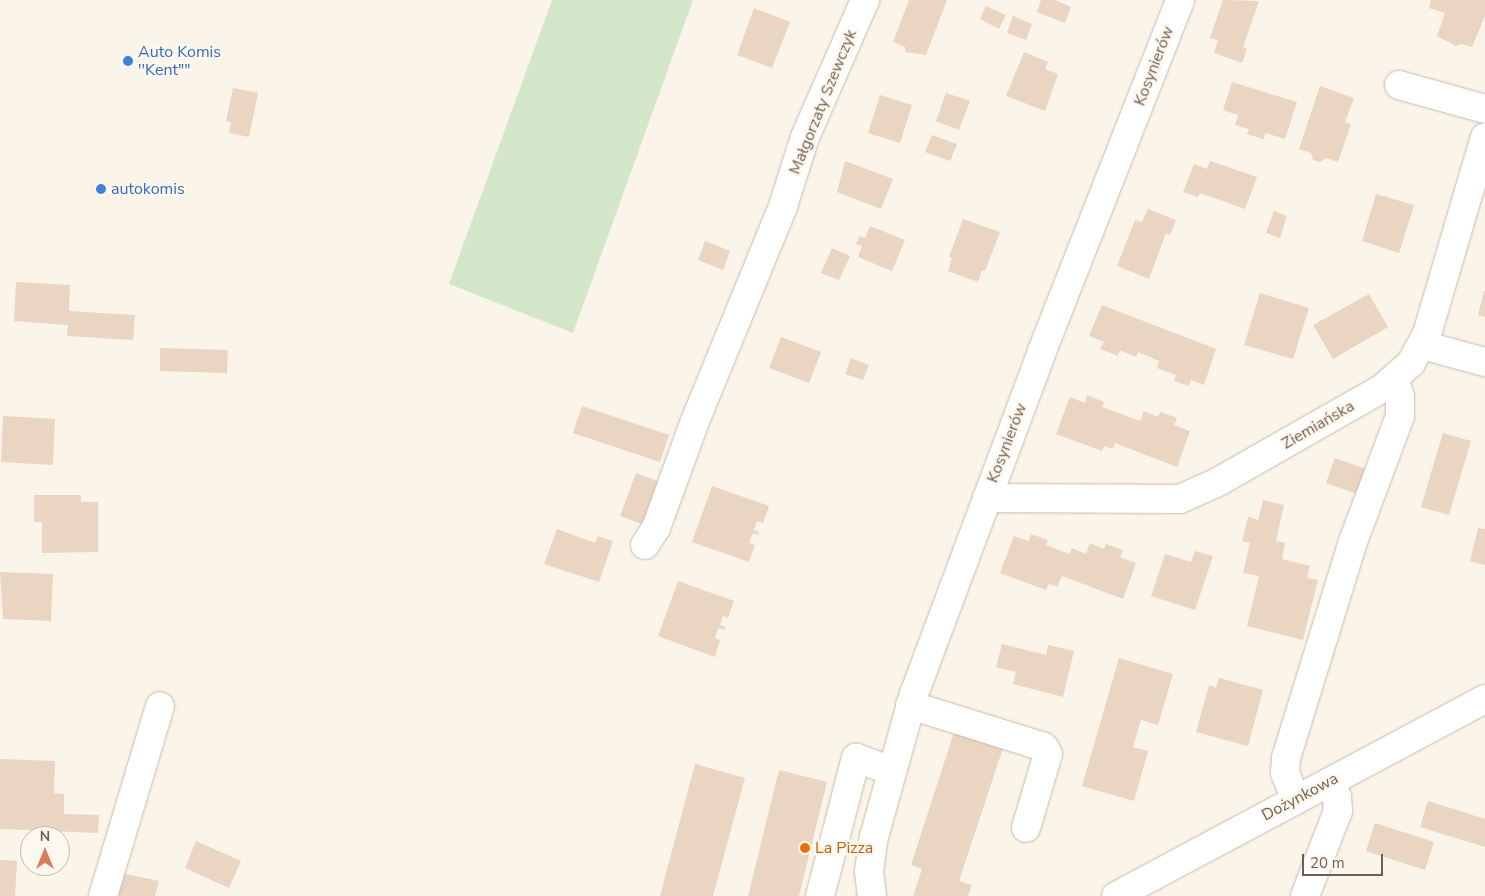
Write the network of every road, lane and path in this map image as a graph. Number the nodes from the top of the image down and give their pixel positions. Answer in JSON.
{"nodes":[{"id":1,"x":865,"y":0,"type":"edge"},
{"id":2,"x":1180,"y":0,"type":"edge"},
{"id":3,"x":1400,"y":85,"type":"dead end"},
{"id":4,"x":1485,"y":110,"type":"edge"},
{"id":5,"x":1485,"y":137,"type":"edge"},
{"id":6,"x":1422,"y":345,"type":"junction"},
{"id":7,"x":1485,"y":362,"type":"edge"},
{"id":8,"x":1395,"y":379,"type":"junction"},
{"id":9,"x":987,"y":498,"type":"junction"},
{"id":10,"x":645,"y":545,"type":"dead end"},
{"id":11,"x":1485,"y":699,"type":"edge"},
{"id":12,"x":910,"y":705,"type":"junction"},
{"id":13,"x":160,"y":706,"type":"dead end"},
{"id":14,"x":891,"y":771,"type":"junction"},
{"id":15,"x":1330,"y":781,"type":"junction"},
{"id":16,"x":1296,"y":800,"type":"junction"},
{"id":17,"x":1026,"y":828,"type":"dead end"},
{"id":18,"x":103,"y":896,"type":"edge"},
{"id":19,"x":820,"y":896,"type":"edge"},
{"id":20,"x":872,"y":896,"type":"edge"},
{"id":21,"x":1116,"y":896,"type":"edge"},
{"id":22,"x":1304,"y":896,"type":"edge"}],
"edges":[{"from":1,"to":10,"type":"street","name":"Małgorzaty Szewczyk"},
{"from":2,"to":9,"type":"street","name":"Kosynierów"},
{"from":3,"to":4,"type":"street"},
{"from":5,"to":6,"type":"street","name":"Ziemiańska"},
{"from":6,"to":7,"type":"street"},
{"from":6,"to":8,"type":"street","name":"Ziemiańska"},
{"from":8,"to":9,"type":"street","name":"Ziemiańska"},
{"from":8,"to":16,"type":"street"},
{"from":9,"to":12,"type":"street","name":"Kosynierów"},
{"from":11,"to":15,"type":"street","name":"Dożynkowa"},
{"from":12,"to":14,"type":"street","name":"Kosynierów"},
{"from":12,"to":17,"type":"street"},
{"from":13,"to":18,"type":"street"},
{"from":14,"to":19,"type":"street"},
{"from":14,"to":20,"type":"street","name":"Kosynierów"},
{"from":15,"to":16,"type":"street","name":"Dożynkowa"},
{"from":15,"to":22,"type":"street"},
{"from":16,"to":21,"type":"street","name":"Dożynkowa"}]}
